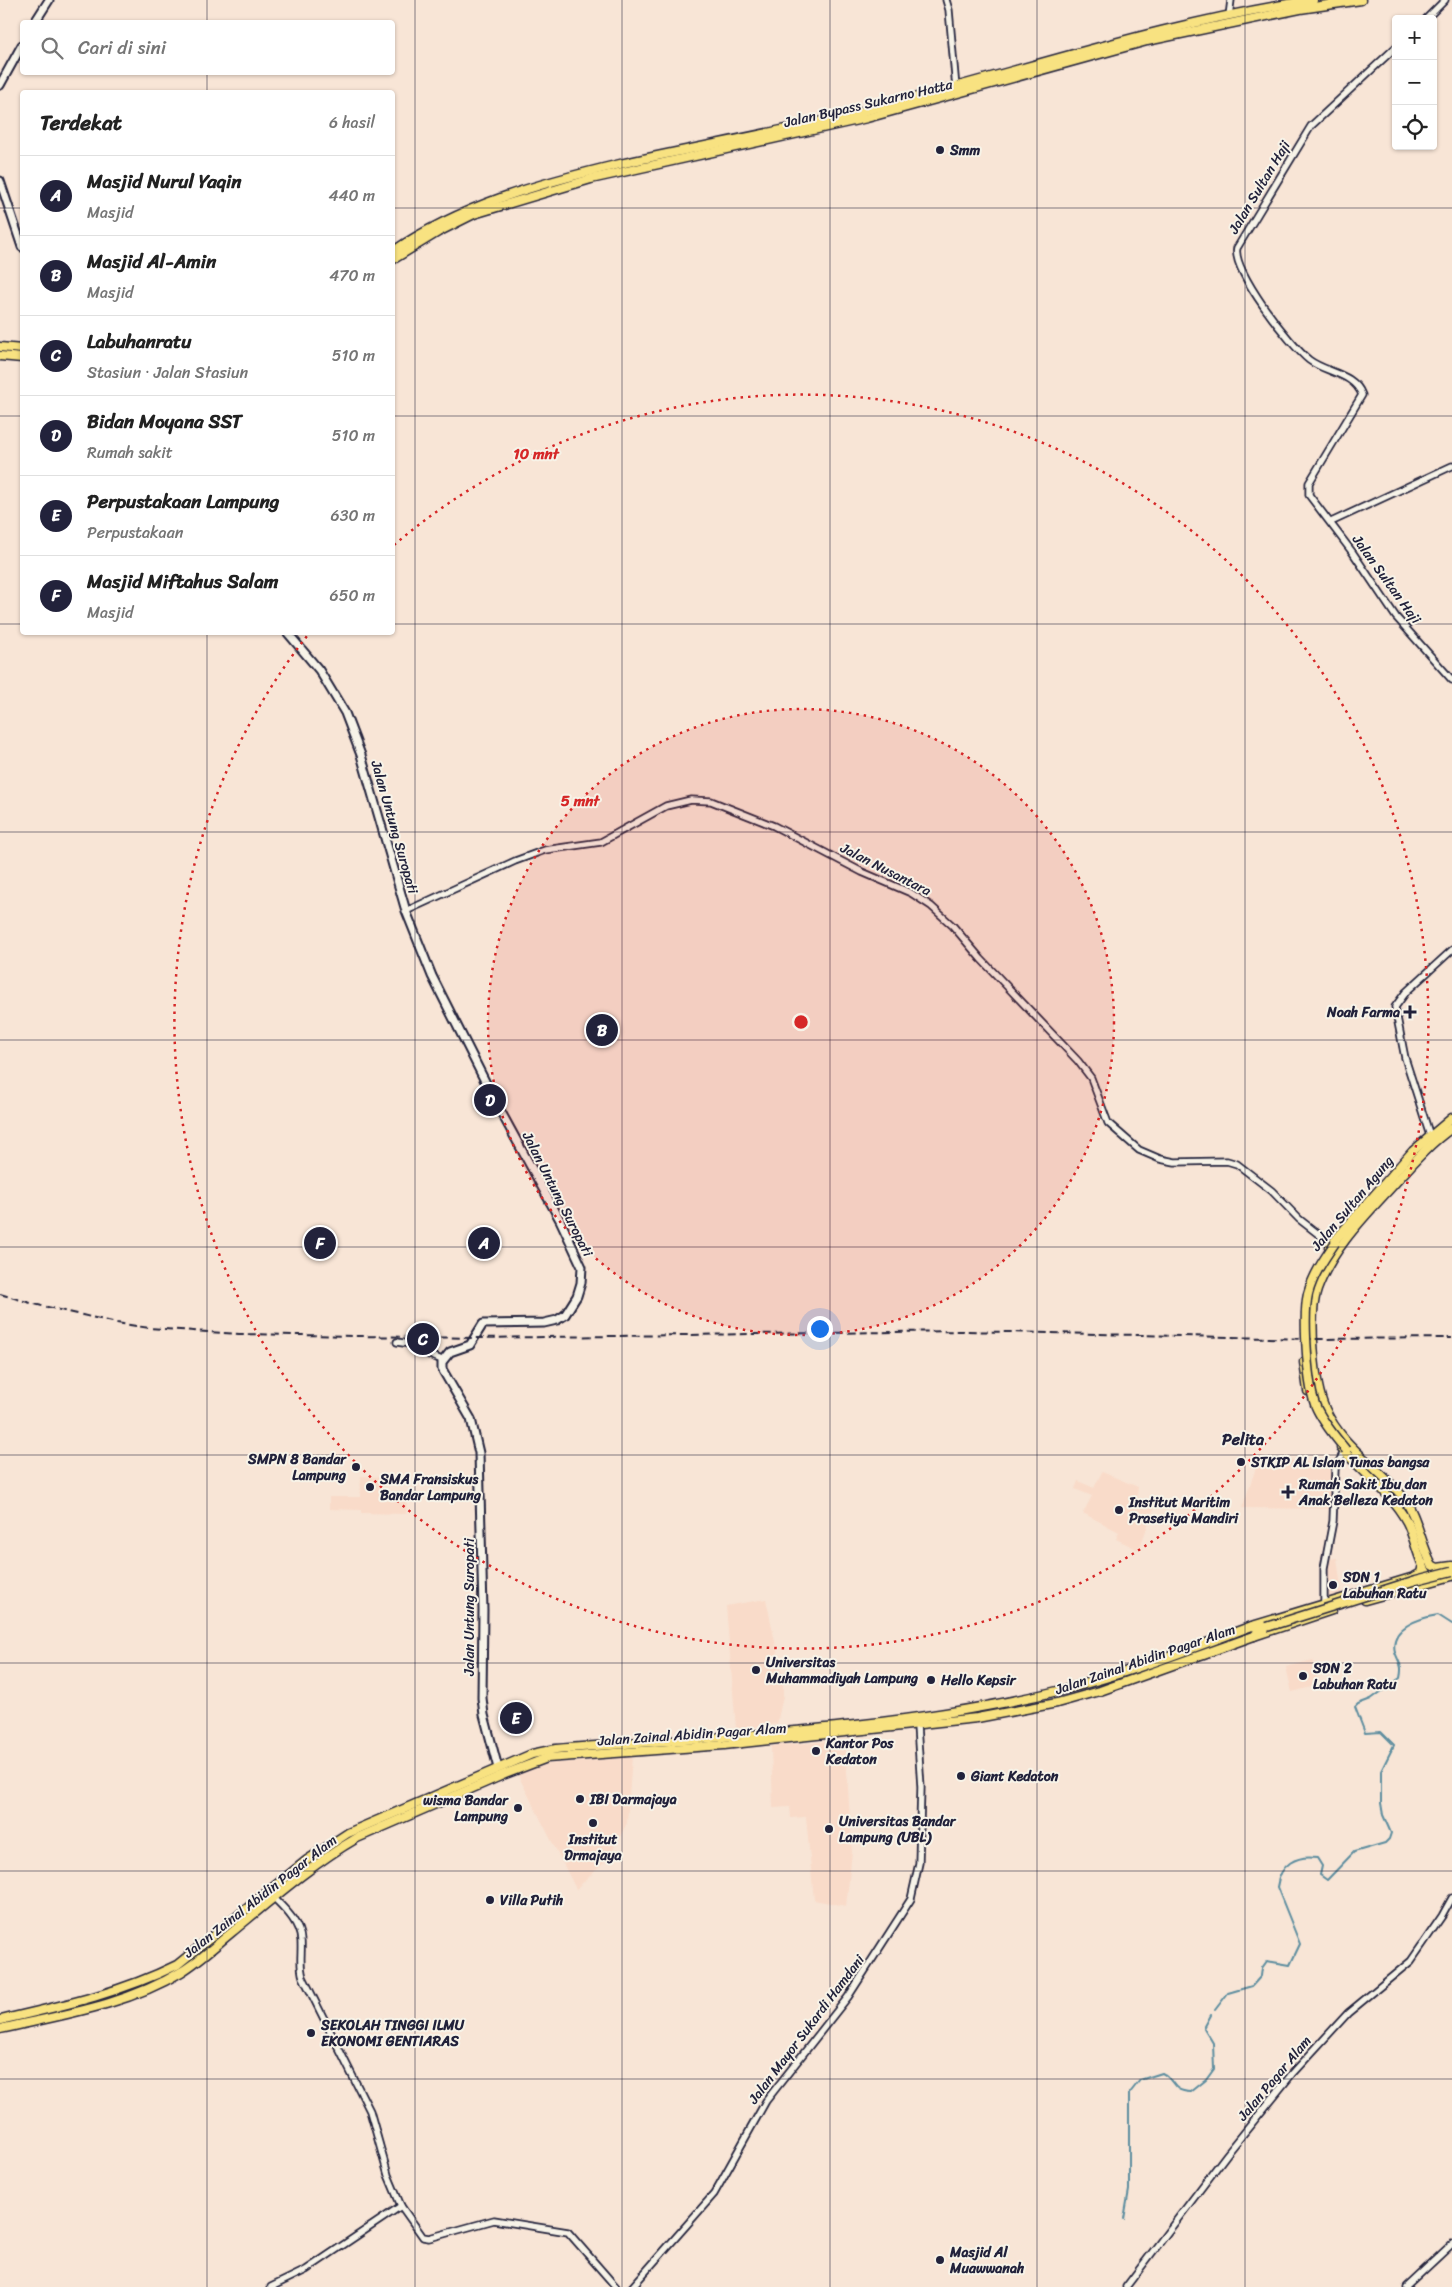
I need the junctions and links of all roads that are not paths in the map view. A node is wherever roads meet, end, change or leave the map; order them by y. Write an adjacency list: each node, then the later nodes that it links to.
1 (48, 0): 9 (main road)
2 (946, 0): 13 (street)
3 (1231, 0): 8 (street)
4 (1313, 0): 8 (main road, Jalan Bypass Sukarno Hatta)
5 (1361, 0): 20 (main road, Jalan Bypass Sukarno Hatta)
6 (1445, 0): 7 (street)
7 (1430, 15)
8 (1229, 16): 13 (main road, Jalan Bypass Sukarno Hatta)
9 (36, 20)
10 (20, 49): 12 (main road)
11 (1392, 51): 26 (street, Jalan Sultan Haji)
12 (0, 85)
13 (956, 88): 18 (main road, Jalan Bypass Sukarno Hatta)
14 (0, 181): 15 (main road)
15 (7, 204): 16 (main road); 17 (main road); 19 (main road)
16 (20, 229)
17 (20, 241)
18 (395, 250)
19 (20, 251)
20 (395, 258)
21 (0, 347): 22 (main road)
22 (20, 348)
23 (0, 356): 24 (main road)
24 (20, 358)
25 (1452, 466): 26 (street)
26 (1331, 522): 28 (street, Jalan Sultan Haji)
27 (290, 635): 29 (main road, Jalan Untung Suropati)
28 (1452, 680)
29 (406, 911): 35 (street, Jalan Nusantara); 37 (main road, Jalan Untung Suropati)
30 (1452, 950): 33 (street)
31 (1452, 1118): 33 (main road, Jalan Sultan Agung)
32 (1452, 1128): 34 (main road, Jalan Sultan Agung)
33 (1430, 1136): 35 (main road, Jalan Sultan Agung)
34 (1349, 1236): 35 (main road); 38 (main road, Jalan Sultan Agung)
35 (1335, 1244): 39 (main road, Jalan Sultan Agung); 40 (main road, bridge)
36 (396, 1342): 37 (street)
37 (442, 1360): 53 (main road, Jalan Untung Suropati)
38 (1314, 1364): 39 (main road); 40 (main road, Jalan Sultan Agung)
39 (1305, 1365): 40 (main road, Jalan Sultan Agung)
40 (1348, 1451): 41 (main road, Jalan Sultan Agung); 42 (main road, Jalan Sultan Agung); 47 (street)
41 (1423, 1564): 45 (main road, Jalan Sultan Agung); 46 (main road, Jalan Zainal Abidin Pagar Alam)
42 (1452, 1566)
43 (1452, 1571): 49 (main road, bridge)
44 (1452, 1576): 45 (main road, Jalan Zainal Abidin Pagar Alam)
45 (1434, 1580): 46 (main road, Jalan Zainal Abidin Pagar Alam)
46 (1395, 1587): 47 (main road, Jalan Zainal Abidin Pagar Alam); 50 (main road, Jalan Zainal Abidin Pagar Alam)
47 (1324, 1604): 48 (main road, Jalan Zainal Abidin Pagar Alam)
48 (1252, 1626): 49 (main road); 52 (main road, Jalan Zainal Abidin Pagar Alam)
49 (1264, 1628): 50 (main road)
50 (1254, 1636): 51 (main road, Jalan Zainal Abidin Pagar Alam)
51 (917, 1726): 52 (main road, Jalan Zainal Abidin Pagar Alam); 64 (street, Jalan Mayor Sukardi Hamdani)
52 (631, 1748): 53 (main road, Jalan Zainal Abidin Pagar Alam); 54 (main road, Jalan Zainal Abidin Pagar Alam)
53 (498, 1768): 54 (main road, Jalan Zainal Abidin Pagar Alam)
54 (466, 1786): 55 (main road, Jalan Zainal Abidin Pagar Alam)
55 (379, 1825): 56 (main road, Jalan Zainal Abidin Pagar Alam); 58 (main road, Jalan Zainal Abidin Pagar Alam)
56 (274, 1898): 59 (main road, Jalan Zainal Abidin Pagar Alam); 60 (street)
57 (1452, 1898): 65 (street, Jalan Pagar Alam)
58 (0, 2020)
59 (0, 2029)
60 (401, 2206): 62 (street); 63 (street)
61 (1452, 2244): 66 (street)
62 (271, 2287)
63 (616, 2287)
64 (632, 2287)
65 (1126, 2287)
66 (1406, 2287)

